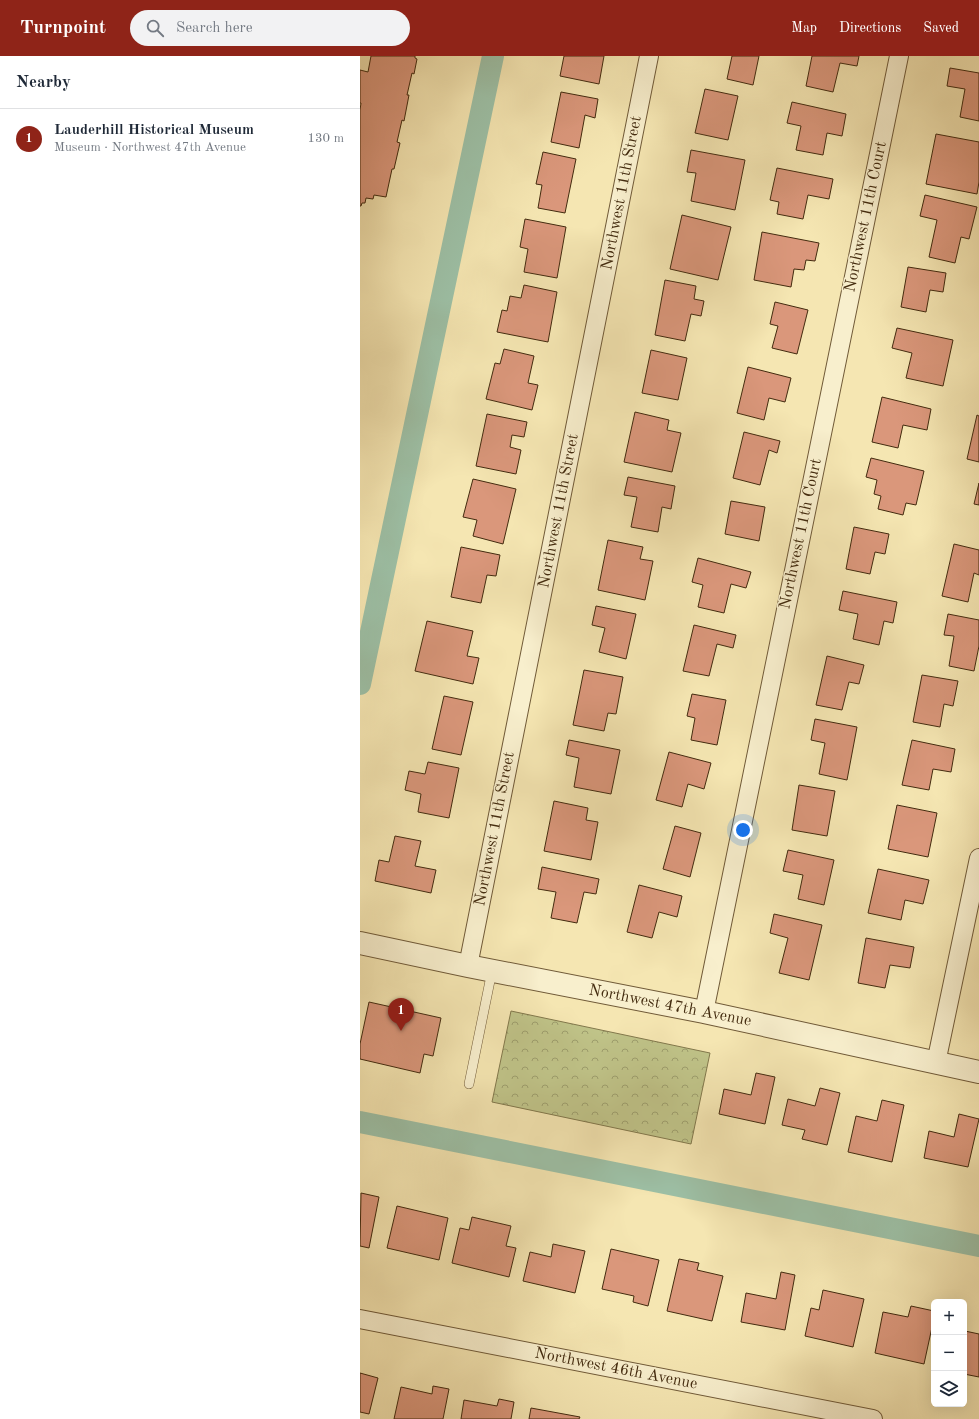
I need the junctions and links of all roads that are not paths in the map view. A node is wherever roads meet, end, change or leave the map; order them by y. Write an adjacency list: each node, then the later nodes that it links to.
1 (649, 56): 5 (street, Northwest 11th Street)
2 (899, 56): 7 (street, Northwest 11th Court)
3 (979, 858): 8 (street)
4 (360, 943): 5 (street, Northwest 47th Avenue)
5 (468, 966): 6 (street, Northwest 47th Avenue)
6 (492, 971): 7 (street, Northwest 47th Avenue); 10 (lane)
7 (704, 1012): 8 (street, Northwest 47th Avenue)
8 (936, 1063): 9 (street, Northwest 47th Avenue)
9 (979, 1072)
10 (469, 1084)
11 (360, 1319): 12 (street, Northwest 46th Avenue)
12 (873, 1419)

